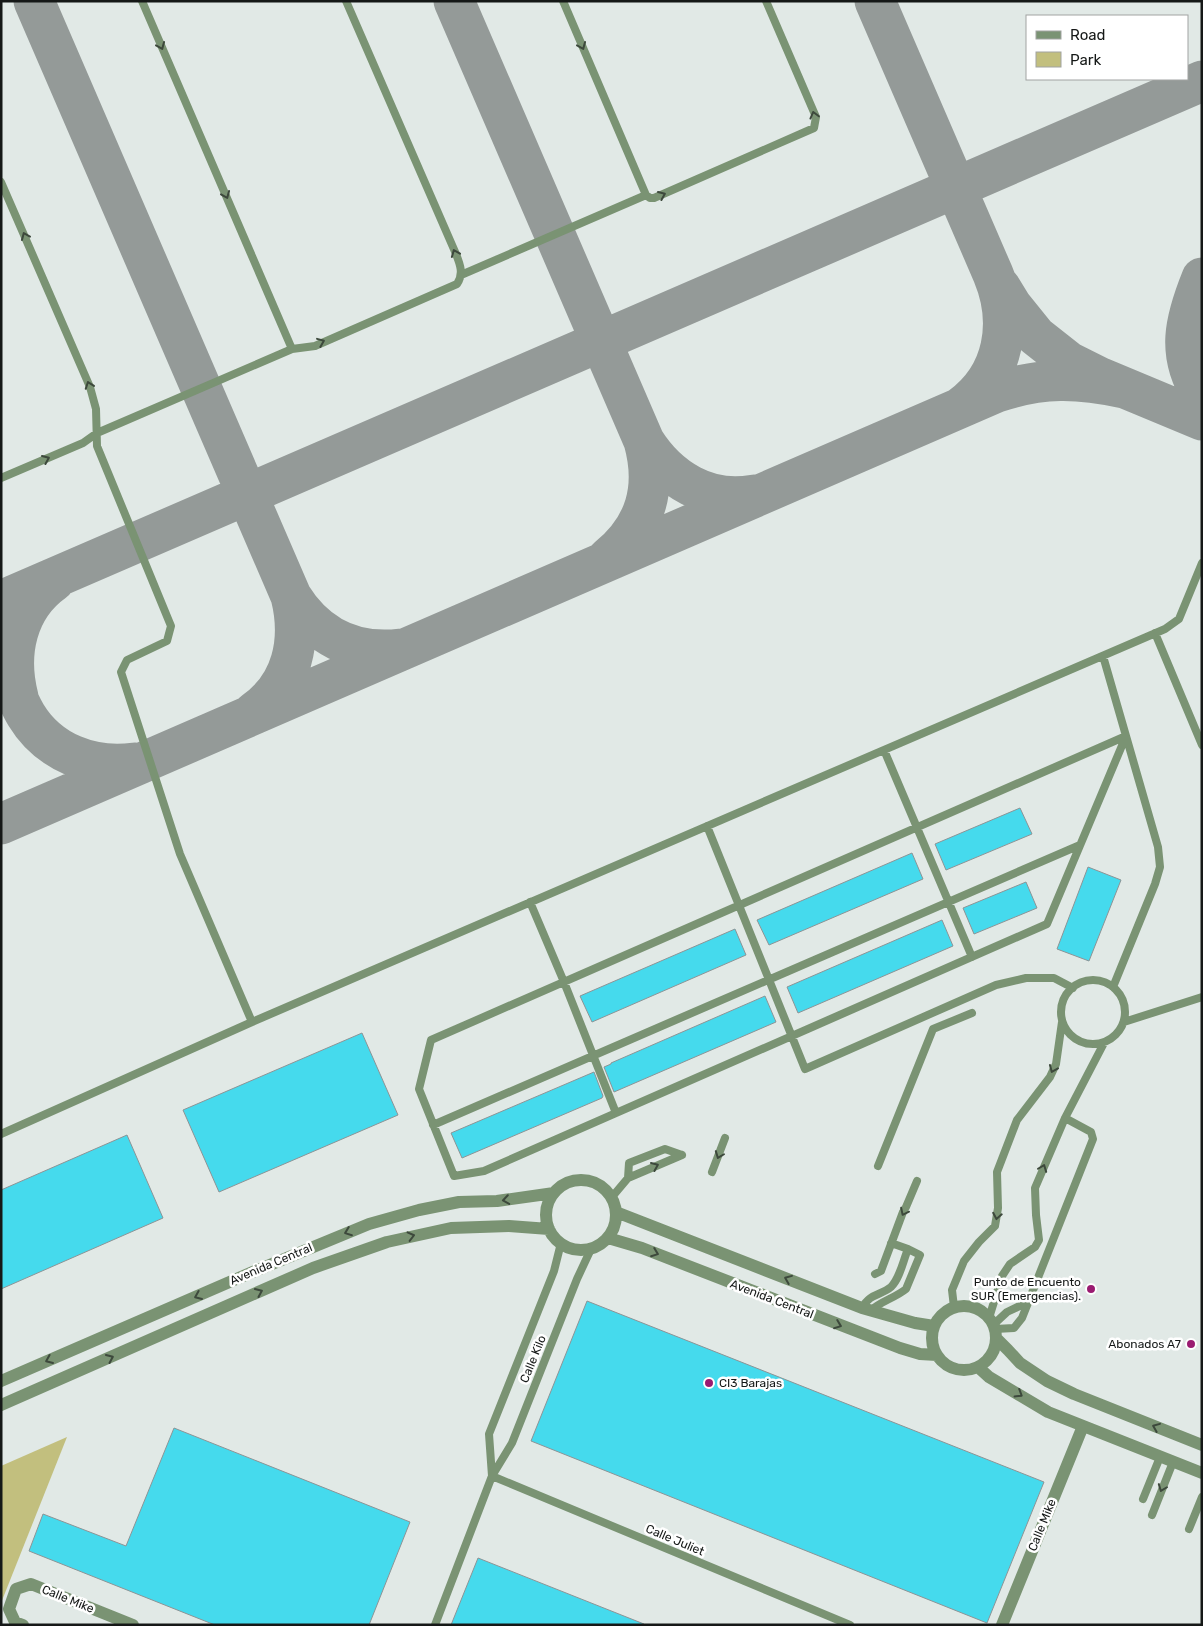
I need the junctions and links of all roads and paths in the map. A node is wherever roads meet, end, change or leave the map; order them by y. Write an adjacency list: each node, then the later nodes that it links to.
1 (142, 1): 8 (lane, one-way to 8)
2 (346, 1): 7 (lane, one-way to 2)
3 (563, 1): 6 (lane, one-way to 6)
4 (766, 1): 6 (lane, one-way to 4)
5 (1, 182): 9 (lane, one-way to 5)
6 (646, 195): 7 (lane)
7 (461, 275): 8 (lane, one-way to 7)
8 (292, 349): 9 (lane)
9 (97, 433): 10 (lane, one-way to 9); 30 (lane)
10 (1, 478)
11 (1202, 563): 12 (lane)
12 (1155, 633): 13 (lane); 15 (lane)
13 (1103, 656): 14 (lane); 16 (lane)
14 (1126, 736): 18 (lane); 19 (lane); 26 (lane)
15 (1202, 745)
16 (884, 750): 17 (lane); 18 (lane)
17 (707, 826): 20 (lane); 22 (lane)
18 (917, 827): 21 (lane); 22 (lane)
19 (1080, 845): 21 (lane); 23 (lane)
20 (530, 902): 25 (lane); 30 (lane)
21 (949, 902): 23 (lane); 24 (lane)
22 (739, 905): 24 (lane); 25 (lane)
23 (972, 957): 33 (lane)
24 (769, 979): 33 (lane); 35 (lane)
25 (564, 982): 35 (lane); 38 (lane)
26 (1113, 987): 27 (lane); 32 (lane)
27 (1073, 988): 31 (lane); 33 (lane)
28 (1202, 998): 32 (lane)
29 (972, 1012): 41 (lane)
30 (252, 1022): 39 (lane)
31 (1062, 1022): 34 (lane); 56 (lane, one-way to 56)
32 (1124, 1022): 34 (lane)
33 (792, 1036): 36 (lane)
34 (1104, 1043): 37 (lane)
35 (593, 1056): 36 (lane); 38 (lane)
36 (616, 1113): 38 (lane)
37 (1065, 1118): 55 (lane); 59 (lane, one-way to 37)
38 (433, 1125)
39 (1, 1134)
40 (725, 1138): 42 (lane, one-way to 42)
41 (878, 1166)
42 (712, 1172)
43 (628, 1178): 43 (lane, one-way to 43); 46 (lane)
44 (917, 1181): 51 (lane, one-way to 51)
45 (554, 1193): 46 (street); 48 (street); 62 (street, Avenida Central, one-way to 62)
46 (612, 1197): 47 (street)
47 (616, 1212): 49 (street); 57 (street, Avenida Central, one-way to 47)
48 (549, 1229): 50 (street); 63 (street, Avenida Central, one-way to 48)
49 (608, 1238): 52 (street); 60 (street, Avenida Central, one-way to 60)
50 (560, 1243): 52 (street); 69 (lane, Calle Kilo)
51 (892, 1243): 53 (lane); 54 (lane)
52 (592, 1248): 69 (lane, Calle Kilo)
53 (908, 1249): 57 (lane); 57 (lane)
54 (875, 1274)
55 (1030, 1301): 59 (lane); 59 (lane)
56 (954, 1307): 58 (street); 59 (street)
57 (866, 1310): 58 (street, Avenida Central)
58 (934, 1326): 60 (street)
59 (993, 1328): 61 (street); 65 (street, one-way to 59)
60 (937, 1355): 61 (street)
61 (978, 1367): 64 (street, one-way to 64)
62 (1, 1381)
63 (1, 1405)
64 (1083, 1426): 66 (street); 78 (street, Calle Mike)
65 (1202, 1446)
66 (1160, 1457): 67 (street); 71 (lane)
67 (1173, 1462): 68 (street); 72 (lane, one-way to 72)
68 (1202, 1473)
69 (492, 1476): 76 (lane, Calle Kilo); 77 (lane, Calle Juliet)
70 (1202, 1497): 73 (lane)
71 (1143, 1499)
72 (1152, 1514)
73 (1190, 1529)
74 (23, 1625): 75 (street, Calle Mike)
75 (133, 1625)
76 (435, 1625)
77 (850, 1625)
78 (1002, 1625)

